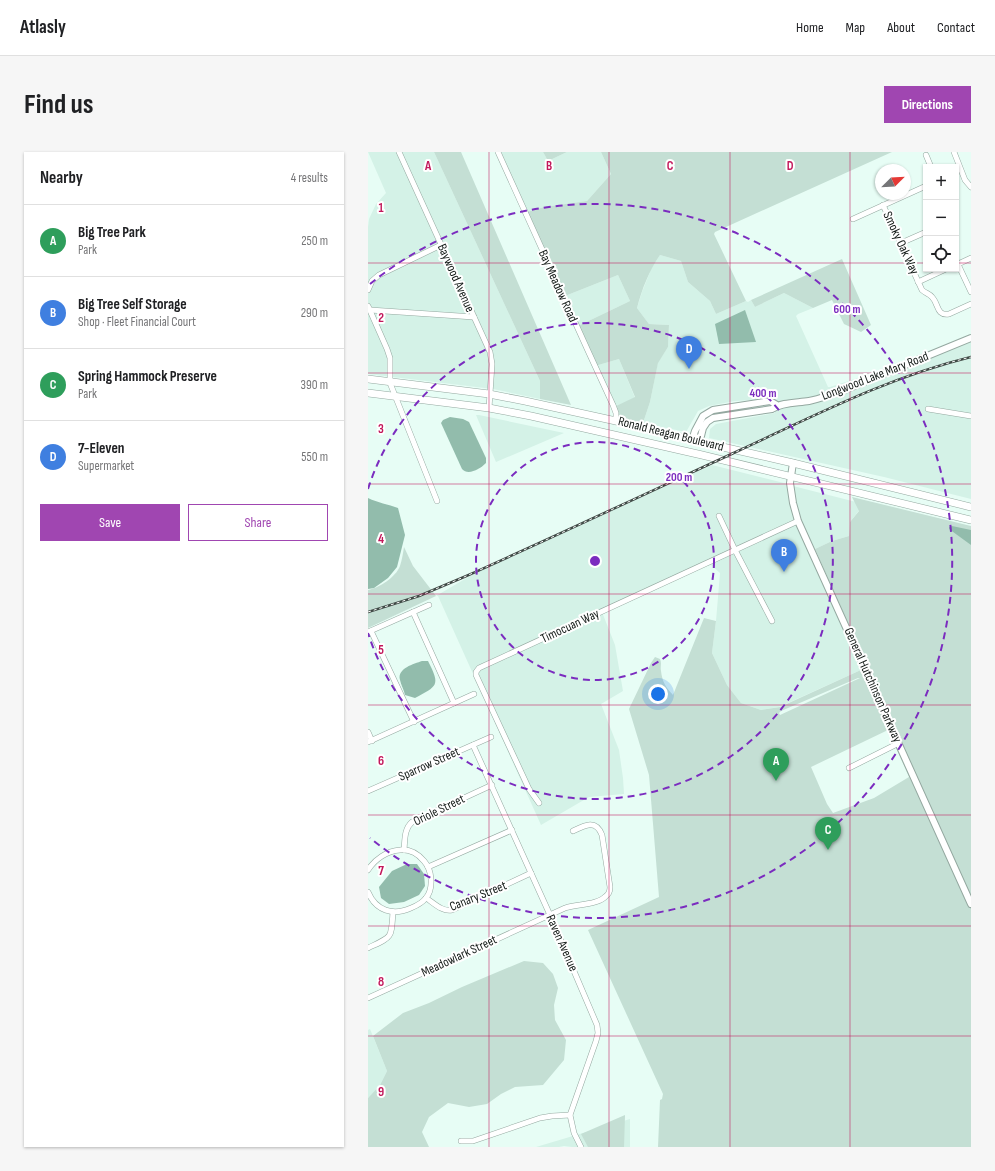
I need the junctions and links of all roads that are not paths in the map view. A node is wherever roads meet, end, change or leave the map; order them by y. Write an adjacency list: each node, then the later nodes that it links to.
1 (399, 152): 12 (street, Baywood Avenue)
2 (498, 152): 32 (street, Bay Meadow Road)
3 (954, 152): 7 (street)
4 (926, 155): 5 (street)
5 (930, 164)
6 (923, 187): 8 (street)
7 (971, 187)
8 (883, 205): 9 (street); 11 (street, Smoky Oak Way)
9 (852, 219)
10 (923, 233): 11 (street)
11 (901, 244): 17 (street, Smoky Oak Way)
12 (441, 245): 18 (street); 22 (street, Baywood Avenue)
13 (971, 258): 14 (street)
14 (959, 262)
15 (959, 267): 19 (street)
16 (940, 272): 17 (street)
17 (918, 282): 20 (street, Smoky Oak Way)
18 (368, 290)
19 (971, 292)
20 (971, 304)
21 (369, 308): 22 (street); 25 (street)
22 (474, 317): 27 (street, Baywood Avenue)
23 (971, 338): 33 (street, Longwood Lake Mary Road)
24 (368, 380): 25 (main road, Ronald Reagan Boulevard)
25 (390, 383): 27 (main road, Ronald Reagan Boulevard); 28 (street)
26 (368, 393): 28 (main road, Ronald Reagan Boulevard)
27 (489, 394): 29 (street, Baywood Avenue); 32 (main road, Ronald Reagan Boulevard)
28 (396, 396): 29 (main road, Ronald Reagan Boulevard); 37 (street)
29 (489, 408): 34 (main road, Ronald Reagan Boulevard)
30 (928, 409): 31 (street)
31 (971, 416)
32 (616, 421): 33 (main road, Ronald Reagan Boulevard)
33 (695, 440): 34 (main road); 35 (main road, Ronald Reagan Boulevard)
34 (693, 452): 36 (main road, Ronald Reagan Boulevard)
35 (793, 463): 36 (street, General Hutchinson Parkway); 38 (main road, Ronald Reagan Boulevard)
36 (792, 476): 40 (main road, Ronald Reagan Boulevard); 41 (street, General Hutchinson Parkway)
37 (437, 502)
38 (971, 507)
39 (719, 516): 42 (street)
40 (971, 520)
41 (798, 521): 42 (street, Timocuan Way); 53 (street, General Hutchinson Parkway)
42 (735, 550): 45 (street); 58 (street, Timocuan Way)
43 (429, 605): 44 (street)
44 (413, 612): 46 (street); 48 (street)
45 (772, 621)
46 (370, 631): 49 (street)
47 (474, 694): 48 (street)
48 (454, 703): 49 (street)
49 (414, 722): 52 (street)
50 (368, 732): 52 (street)
51 (491, 737): 54 (street, Sparrow Street)
52 (370, 742)
53 (899, 743): 55 (street); 68 (street, General Hutchinson Parkway)
54 (474, 745): 56 (street, Raven Avenue); 57 (street, Sparrow Street)
55 (849, 768)
56 (492, 785): 59 (street, Raven Avenue); 61 (street, Oriole Street)
57 (368, 791)
58 (539, 803)
59 (512, 830): 63 (street); 65 (street, Raven Avenue)
60 (573, 831): 70 (street, Meadowlark Street)
61 (404, 850): 62 (street); 63 (street)
62 (370, 863): 64 (street)
63 (428, 867): 67 (street)
64 (368, 870)
65 (531, 873): 67 (street, Canary Street); 70 (street, Raven Avenue)
66 (368, 894): 69 (street)
67 (426, 898): 69 (street)
68 (971, 904)
69 (393, 912): 71 (street)
70 (550, 915): 72 (street, Meadowlark Street); 73 (street, Raven Avenue)
71 (368, 948)
72 (368, 998)
73 (570, 1115): 74 (street); 75 (street)
74 (461, 1141)
75 (581, 1147)

